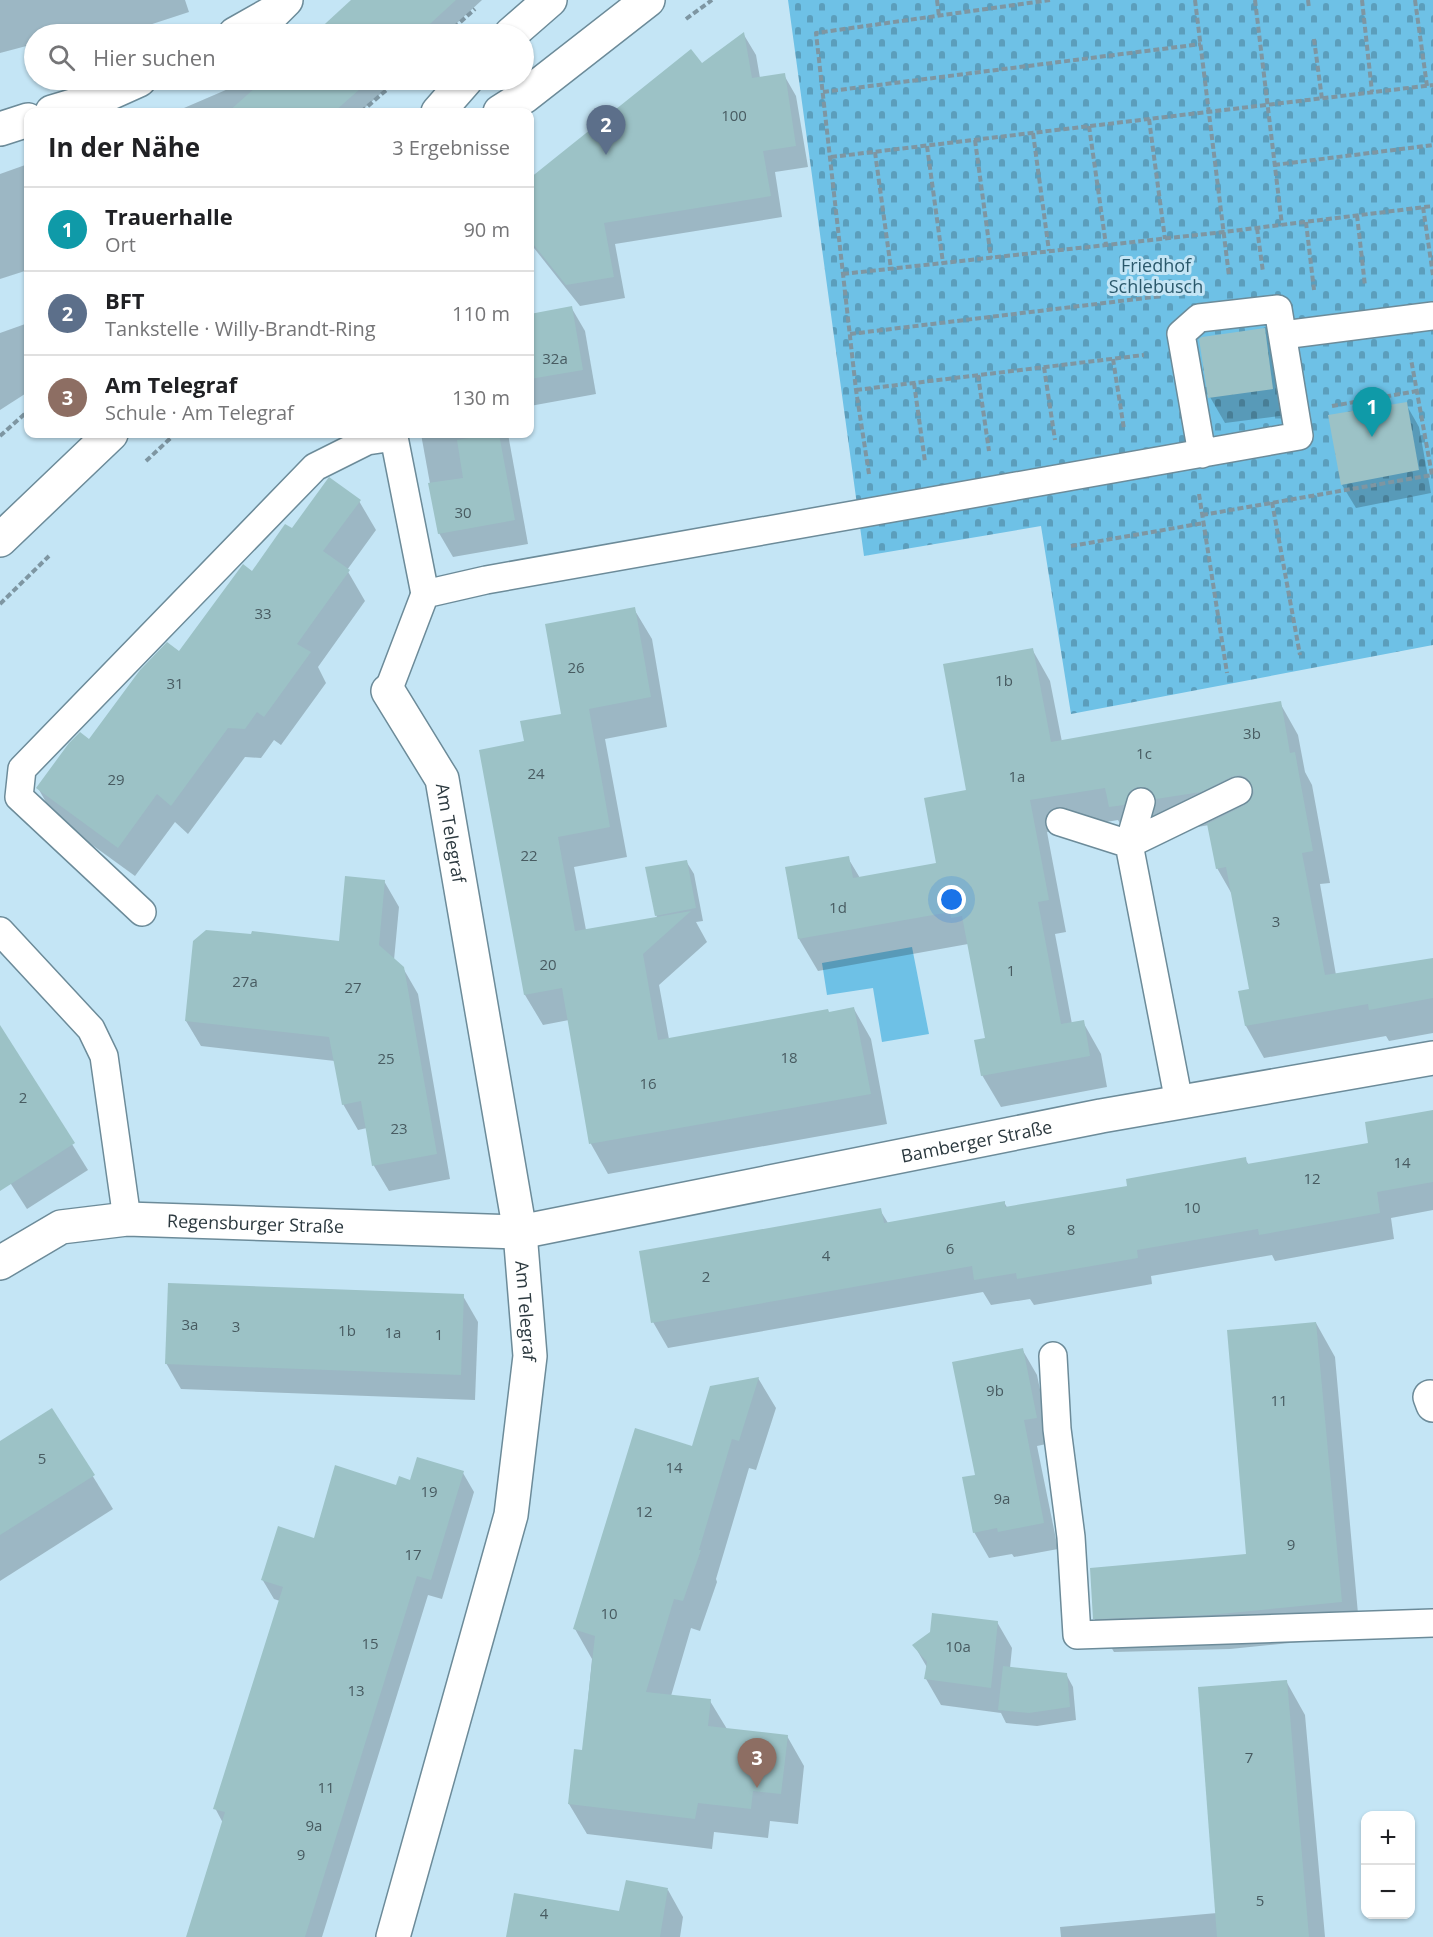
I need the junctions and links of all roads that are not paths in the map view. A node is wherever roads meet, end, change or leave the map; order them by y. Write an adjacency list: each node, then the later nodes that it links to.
1 (286, 0): 4 (street)
2 (550, 0): 5 (street)
3 (648, 0): 6 (street)
4 (253, 24)
5 (522, 24)
6 (534, 89)
7 (117, 90): 10 (street)
8 (457, 90): 11 (street)
9 (533, 90): 12 (street)
10 (65, 108)
11 (442, 108)
12 (506, 108)
13 (24, 121): 14 (street)
14 (0, 129)
15 (1433, 316): 16 (lane)
16 (1283, 335): 20 (lane); 20 (lane)
17 (107, 438): 21 (street)
18 (387, 438): 28 (lane)
19 (394, 438): 22 (lane)
20 (1198, 454): 22 (lane)
21 (0, 540)
22 (425, 594): 23 (lane)
23 (388, 691): 33 (street, Am Telegraf)
24 (1238, 791): 27 (lane)
25 (1141, 802): 27 (lane)
26 (1060, 822): 27 (lane)
27 (1129, 844): 31 (lane)
28 (142, 912)
29 (0, 932): 32 (lane)
30 (1433, 1058): 31 (street, Bamberger Straße)
31 (1179, 1102): 33 (street, Bamberger Straße)
32 (127, 1219): 33 (street, Regensburger Straße); 34 (street, Regensburger Straße)
33 (520, 1232): 37 (street, Am Telegraf)
34 (0, 1263)
35 (1053, 1356): 36 (lane)
36 (1433, 1623)
37 (393, 1937)

